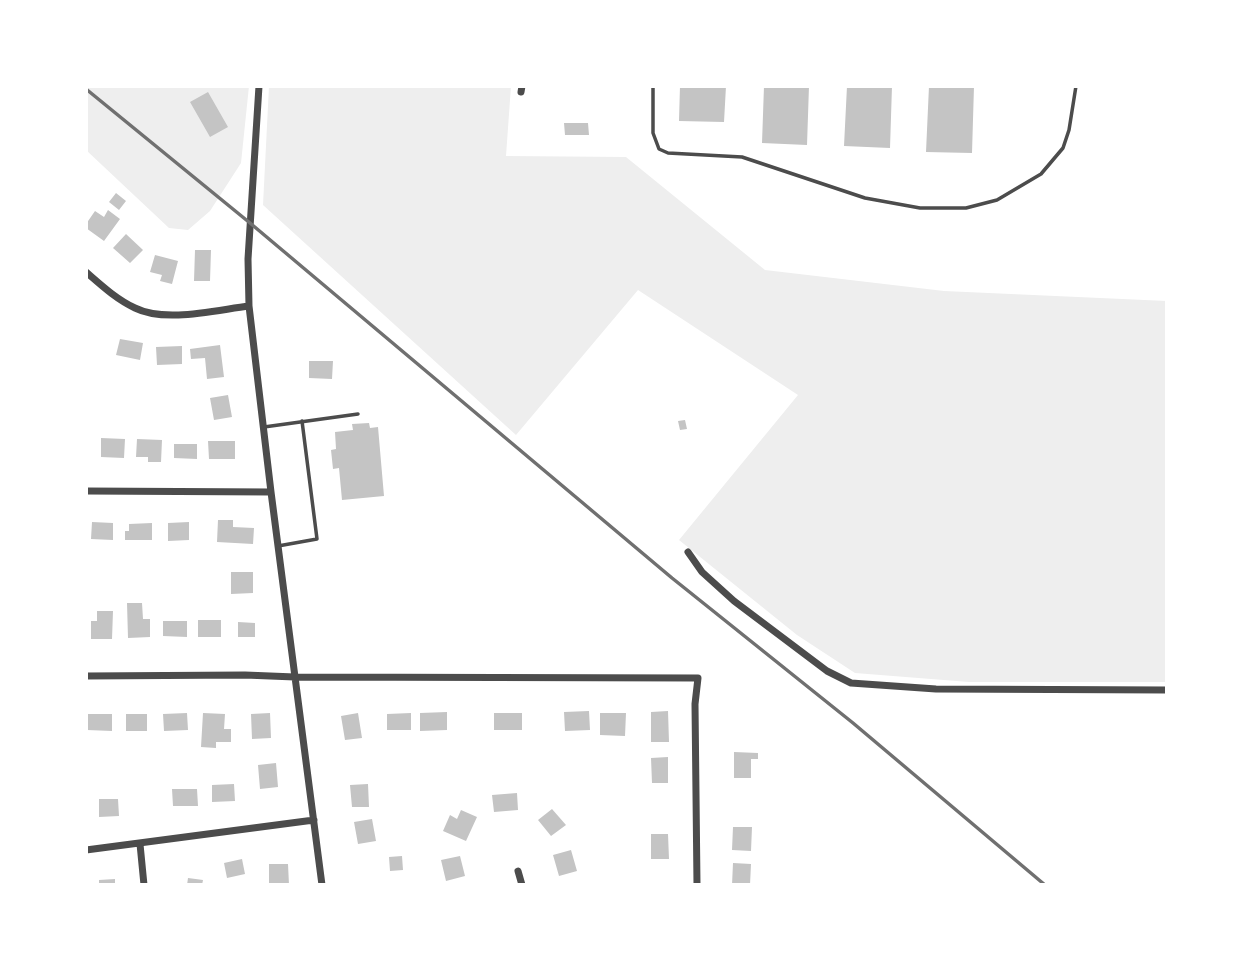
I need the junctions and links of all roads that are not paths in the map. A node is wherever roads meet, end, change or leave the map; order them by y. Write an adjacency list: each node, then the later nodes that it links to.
1 (259, 86): 5 (street)
2 (653, 86): 3 (lane)
3 (1076, 86)
4 (86, 272): 5 (street)
5 (249, 306): 8 (street)
6 (358, 414): 7 (lane)
7 (302, 421): 8 (lane); 11 (lane)
8 (262, 427): 10 (street)
9 (86, 491): 10 (street)
10 (271, 492): 11 (street)
11 (278, 546): 14 (street)
12 (688, 552): 15 (street)
13 (86, 676): 14 (street)
14 (295, 677): 16 (street); 23 (street)
15 (1167, 690)
16 (314, 820): 17 (street); 21 (street)
17 (140, 844): 18 (street); 20 (street)
18 (86, 850)
19 (519, 871): 22 (street)
20 (144, 885)
21 (322, 885)
22 (522, 885)
23 (697, 885)

